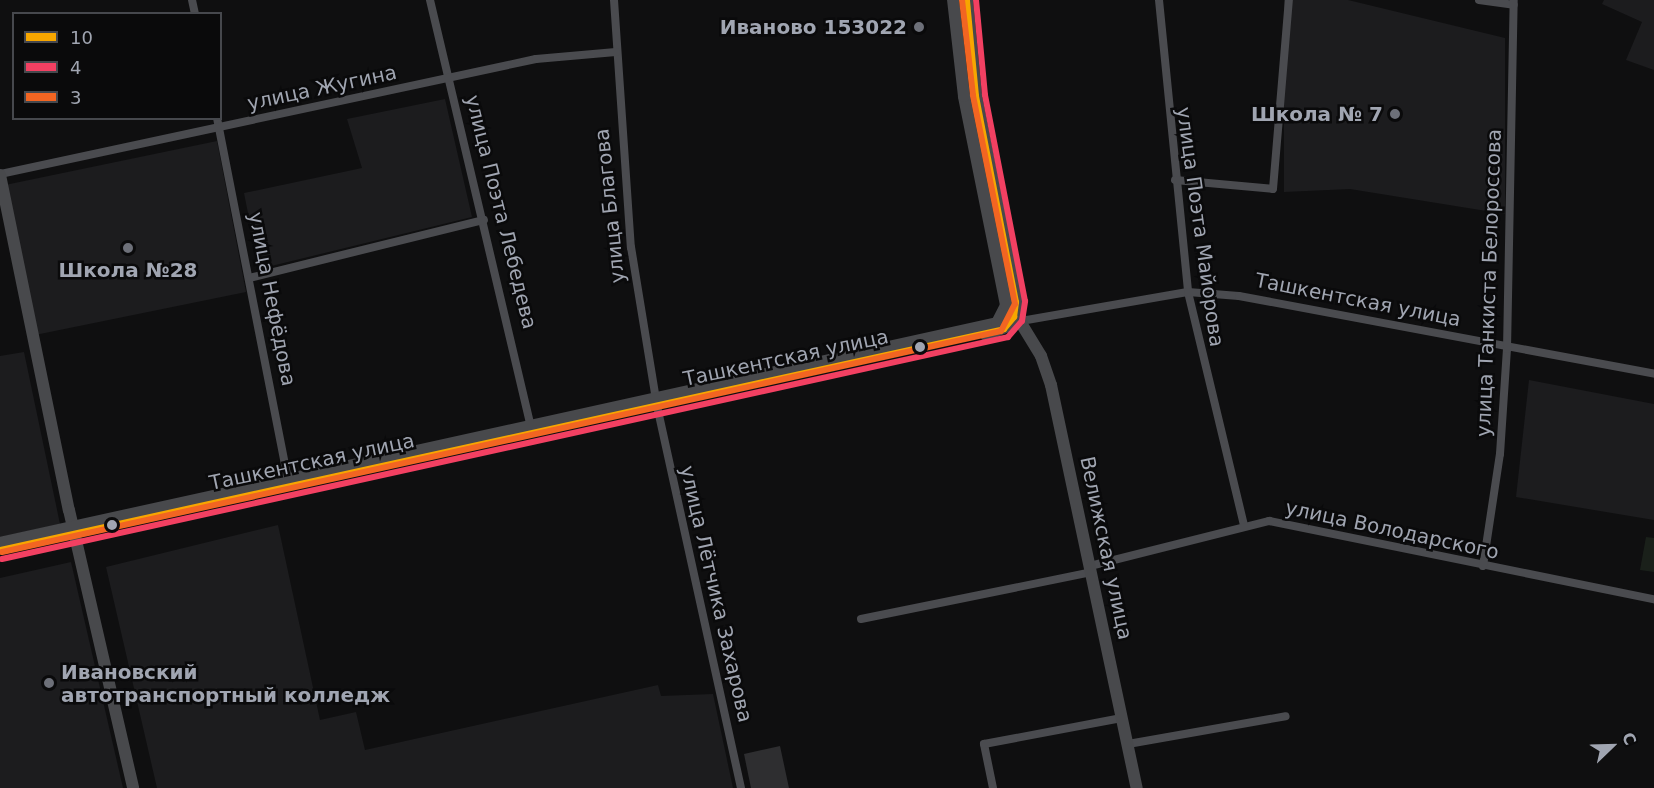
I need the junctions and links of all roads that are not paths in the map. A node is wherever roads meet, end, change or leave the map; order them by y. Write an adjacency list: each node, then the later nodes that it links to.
1 (430, 0): 10 (street, улица Поэта Лебедева)
2 (614, 0): 9 (street, улица Благова)
3 (953, 0): 17 (main road, Велижская улица)
4 (967, 0): 17 (main road, Велижская улица)
5 (1159, 0): 13 (street, улица Поэта Майорова)
6 (1288, 0): 13 (street)
7 (1479, 0): 8 (street)
8 (1514, 2): 18 (street, улица Танкиста Белороссова)
9 (616, 52): 10 (street, улица Жугина); 20 (street, улица Благова)
10 (447, 78): 11 (street, улица Жугина); 14 (street, улица Поэта Лебедева)
11 (218, 123): 12 (street, улица Жугина); 15 (street, улица Нефёдова)
12 (0, 174): 24 (main road)
13 (1175, 180): 16 (street, улица Поэта Майорова)
14 (484, 220): 15 (street); 21 (street, улица Поэта Лебедева)
15 (249, 278): 22 (street, улица Нефёдова)
16 (1188, 292): 17 (street, Ташкентская улица); 18 (street, Ташкентская улица); 23 (street, улица Поэта Майорова)
17 (1015, 310): 20 (main road, Ташкентская улица); 20 (main road, Ташкентская улица); 28 (main road, Велижская улица)
18 (1507, 349): 19 (street, Ташкентская улица); 27 (street, улица Танкиста Белороссова)
19 (1654, 374)
20 (657, 403): 21 (main road, Ташкентская улица); 35 (street, улица Лётчика Захарова)
21 (532, 430): 22 (main road, Ташкентская улица)
22 (289, 484): 24 (main road, Ташкентская улица)
23 (1245, 526): 27 (street, улица Володарского); 28 (street, улица Володарского)
24 (74, 531): 25 (main road, Ташкентская улица); 26 (main road, Ташкентская улица); 34 (main road)
25 (0, 543)
26 (0, 550)
27 (1483, 566): 29 (street, улица Володарского)
28 (1090, 569): 30 (street, улица Володарского); 32 (main road, Велижская улица)
29 (1654, 599)
30 (861, 619)
31 (1286, 716): 33 (street)
32 (1122, 718): 33 (main road, Велижская улица); 36 (street)
33 (1128, 744): 37 (main road, Велижская улица)
34 (134, 788)
35 (741, 788)
36 (993, 788)
37 (1137, 788)

